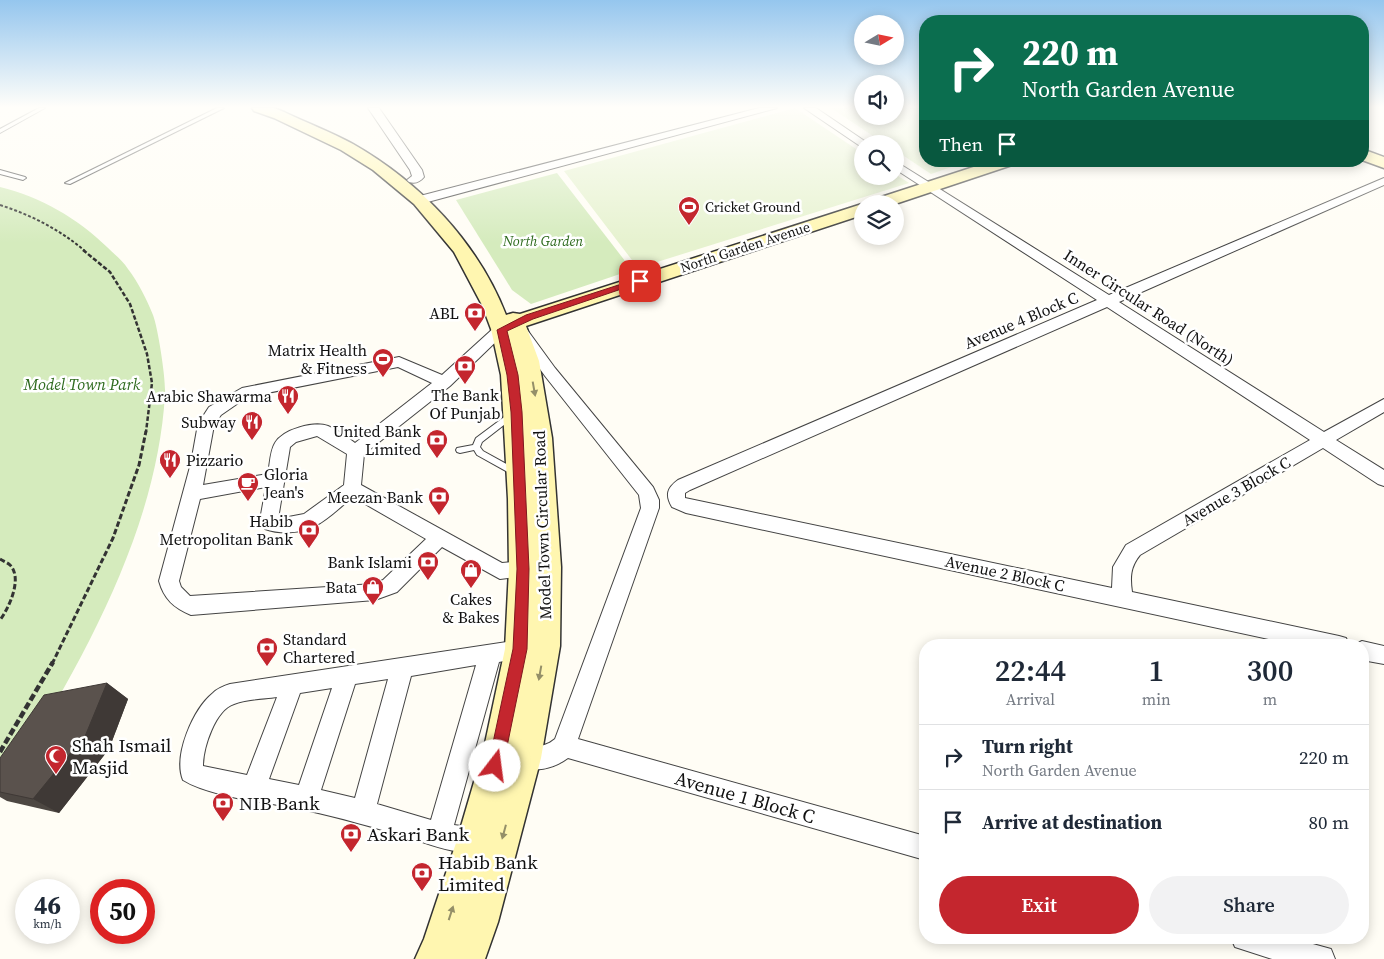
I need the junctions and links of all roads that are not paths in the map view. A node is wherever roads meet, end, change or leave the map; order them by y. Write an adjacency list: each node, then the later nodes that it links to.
1 (130, 153): 13 (lane)
2 (356, 153): 15 (main road, Model Town Circular Road)
3 (372, 153): 15 (main road, Model Town Circular Road)
4 (405, 153): 15 (street)
5 (586, 153): 15 (street)
6 (1369, 157): 7 (main road)
7 (1384, 163)
8 (992, 167): 14 (main road)
9 (904, 170): 14 (street, Inner Circular Road (North))
10 (0, 172): 11 (lane)
11 (23, 178)
12 (1384, 181): 18 (street, Avenue 4 Block C)
13 (68, 183)
14 (930, 187): 16 (main road); 18 (street, Inner Circular Road (North))
15 (422, 192): 19 (main road, Model Town Circular Road)
16 (904, 196)
17 (854, 212): 19 (main road, North Garden Avenue)
18 (1107, 301): 23 (street, Inner Circular Road (North)); 32 (street, Avenue 4 Block C)
19 (508, 326): 20 (street); 22 (main road, Model Town Circular Road); 33 (street); 35 (main road, Model Town Circular Road, one-way to 35)
20 (444, 382): 26 (street); 31 (street)
21 (1384, 405): 23 (street, Avenue 3 Block C)
22 (516, 412): 24 (lane); 27 (main road, Model Town Circular Road)
23 (1325, 440): 28 (street, Inner Circular Road (North)); 36 (street, Avenue 3 Block C)
24 (476, 448): 25 (lane); 27 (lane)
25 (460, 450)
26 (356, 451): 29 (street); 30 (street)
27 (520, 475): 35 (main road, Model Town Circular Road)
28 (1384, 479)
29 (276, 480): 30 (street); 31 (street)
30 (352, 488): 34 (street)
31 (193, 493): 34 (street)
32 (676, 496): 33 (street); 36 (street, Avenue 2 Block C)
33 (650, 500): 46 (street)
34 (440, 537): 35 (street)
35 (535, 568): 38 (main road, Model Town Circular Road); 39 (main road, Model Town Circular Road)
36 (1123, 598): 37 (street, Avenue 2 Block C)
37 (1311, 639)
38 (545, 646): 39 (street); 47 (main road, Model Town Circular Road, one-way to 47)
39 (520, 649): 41 (street); 52 (main road, Model Town Circular Road)
40 (1369, 652): 42 (street)
41 (490, 655): 43 (street); 51 (street)
42 (1384, 655)
43 (402, 669): 44 (street); 50 (street)
44 (347, 677): 45 (street); 49 (street)
45 (293, 684): 48 (street); 48 (street)
46 (564, 746): 47 (street); 53 (street, Avenue 1 Block C)
47 (525, 758): 56 (main road, Model Town Circular Road, one-way to 56)
48 (254, 788): 49 (street)
49 (306, 798): 50 (street)
50 (363, 812): 51 (street)
51 (439, 835): 52 (street)
52 (475, 840): 55 (main road, Model Town Circular Road, one-way to 52)
53 (919, 846)
54 (1266, 944): 57 (street)
55 (434, 959)
56 (466, 959)
57 (1321, 959)

